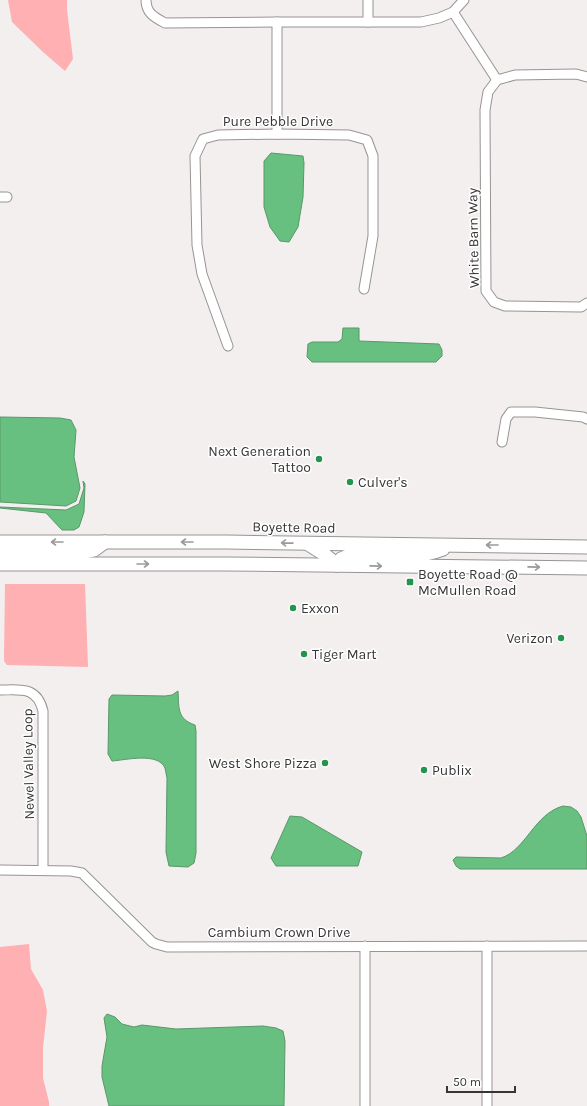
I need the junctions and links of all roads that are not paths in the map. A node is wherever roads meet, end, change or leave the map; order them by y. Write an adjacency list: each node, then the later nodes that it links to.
1 (146, 0): 5 (street)
2 (368, 0): 6 (street)
3 (464, 0): 4 (street)
4 (453, 12): 6 (street); 8 (street)
5 (277, 22): 6 (street); 9 (street)
6 (368, 22)
7 (587, 77): 8 (street)
8 (498, 80): 11 (street, White Barn Way)
9 (277, 134): 10 (street, Pure Pebble Drive); 12 (street, Pure Pebble Drive)
10 (364, 289)
11 (587, 303)
12 (228, 346)
13 (587, 418): 14 (street)
14 (502, 442)
15 (0, 542): 16 (main road, Boyette Road, one-way to 15)
16 (105, 542): 17 (main road, Boyette Road, one-way to 16); 20 (main road)
17 (307, 543): 18 (main road, Boyette Road); 22 (main road)
18 (452, 545): 19 (main road, Boyette Road, one-way to 18); 22 (main road)
19 (587, 547)
20 (0, 554)
21 (0, 564): 22 (main road, one-way to 22)
22 (337, 565): 23 (main road, one-way to 23)
23 (587, 568)
24 (0, 690): 26 (street, Newel Valley Loop)
25 (0, 870): 26 (street, Cambium Crown Drive)
26 (43, 870): 27 (street, Cambium Crown Drive)
27 (365, 946): 28 (street, Cambium Crown Drive); 30 (street)
28 (487, 946): 29 (street, Cambium Crown Drive); 31 (street)
29 (587, 946)
30 (365, 1106)
31 (487, 1106)

